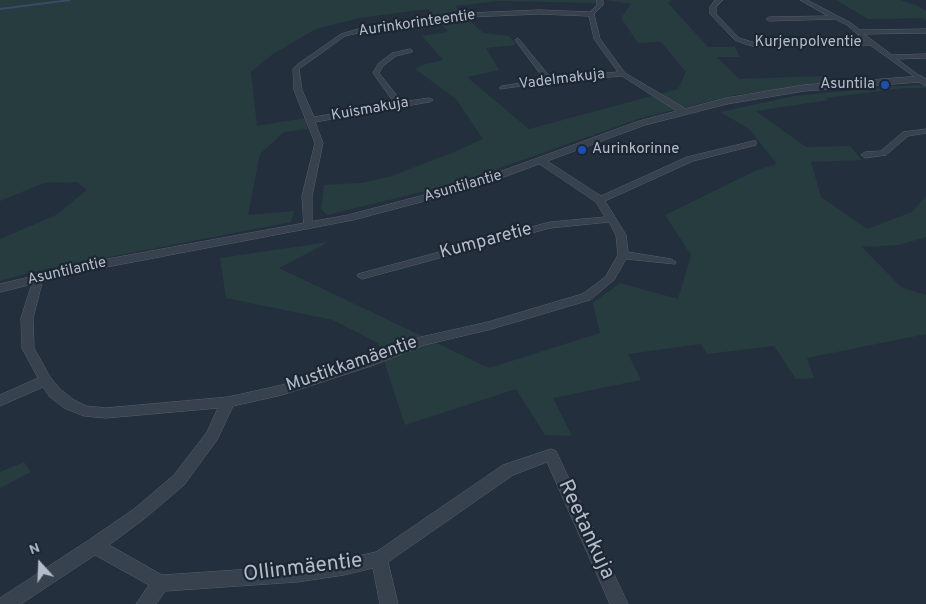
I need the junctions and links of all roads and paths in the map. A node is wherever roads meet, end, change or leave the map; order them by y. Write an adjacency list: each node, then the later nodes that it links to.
1 (720, 0): 10 (street, Kurjenpolventie)
2 (803, 0): 5 (street)
3 (600, 2): 4 (street)
4 (591, 14): 14 (street); 21 (street, Aurinkorinteentie)
5 (838, 17): 6 (street); 8 (street)
6 (769, 19)
7 (926, 31): 8 (street)
8 (858, 32): 10 (street)
9 (518, 40): 15 (street)
10 (871, 43): 13 (street)
11 (410, 51): 19 (street)
12 (926, 56): 13 (street)
13 (891, 57): 16 (street)
14 (623, 74): 15 (street, Vadelmakuja); 20 (street)
15 (549, 80): 17 (street, Vadelmakuja)
16 (924, 81): 20 (street, Asuntilantie)
17 (502, 88)
18 (429, 100): 19 (street, Kuismakuja)
19 (400, 105): 21 (street, Kuismakuja)
20 (683, 111): 25 (street, Asuntilantie)
21 (311, 120): 28 (street, Aurinkorinteentie)
22 (926, 131): 24 (street)
23 (753, 143): 26 (street)
24 (865, 155)
25 (541, 161): 26 (street); 28 (street, Asuntilantie)
26 (600, 200): 27 (street)
27 (613, 219): 29 (street); 31 (street, Kumparetie)
28 (306, 226): 32 (street, Asuntilantie)
29 (623, 255): 30 (street); 36 (street, Mustikkamäentie)
30 (671, 262)
31 (362, 276)
32 (38, 279): 33 (street, Asuntilantie); 34 (street, Mustikkamäentie)
33 (0, 288)
34 (45, 380): 35 (street); 36 (street, Mustikkamäentie)
35 (0, 401)
36 (228, 402): 38 (street)
37 (551, 455): 39 (street, Ollinmäentie); 44 (street, Reetankuja)
38 (95, 546): 40 (street); 41 (street)
39 (379, 559): 40 (street, Ollinmäentie); 43 (street)
40 (161, 584): 42 (street)
41 (6, 604)
42 (145, 604)
43 (388, 604)
44 (619, 604)

